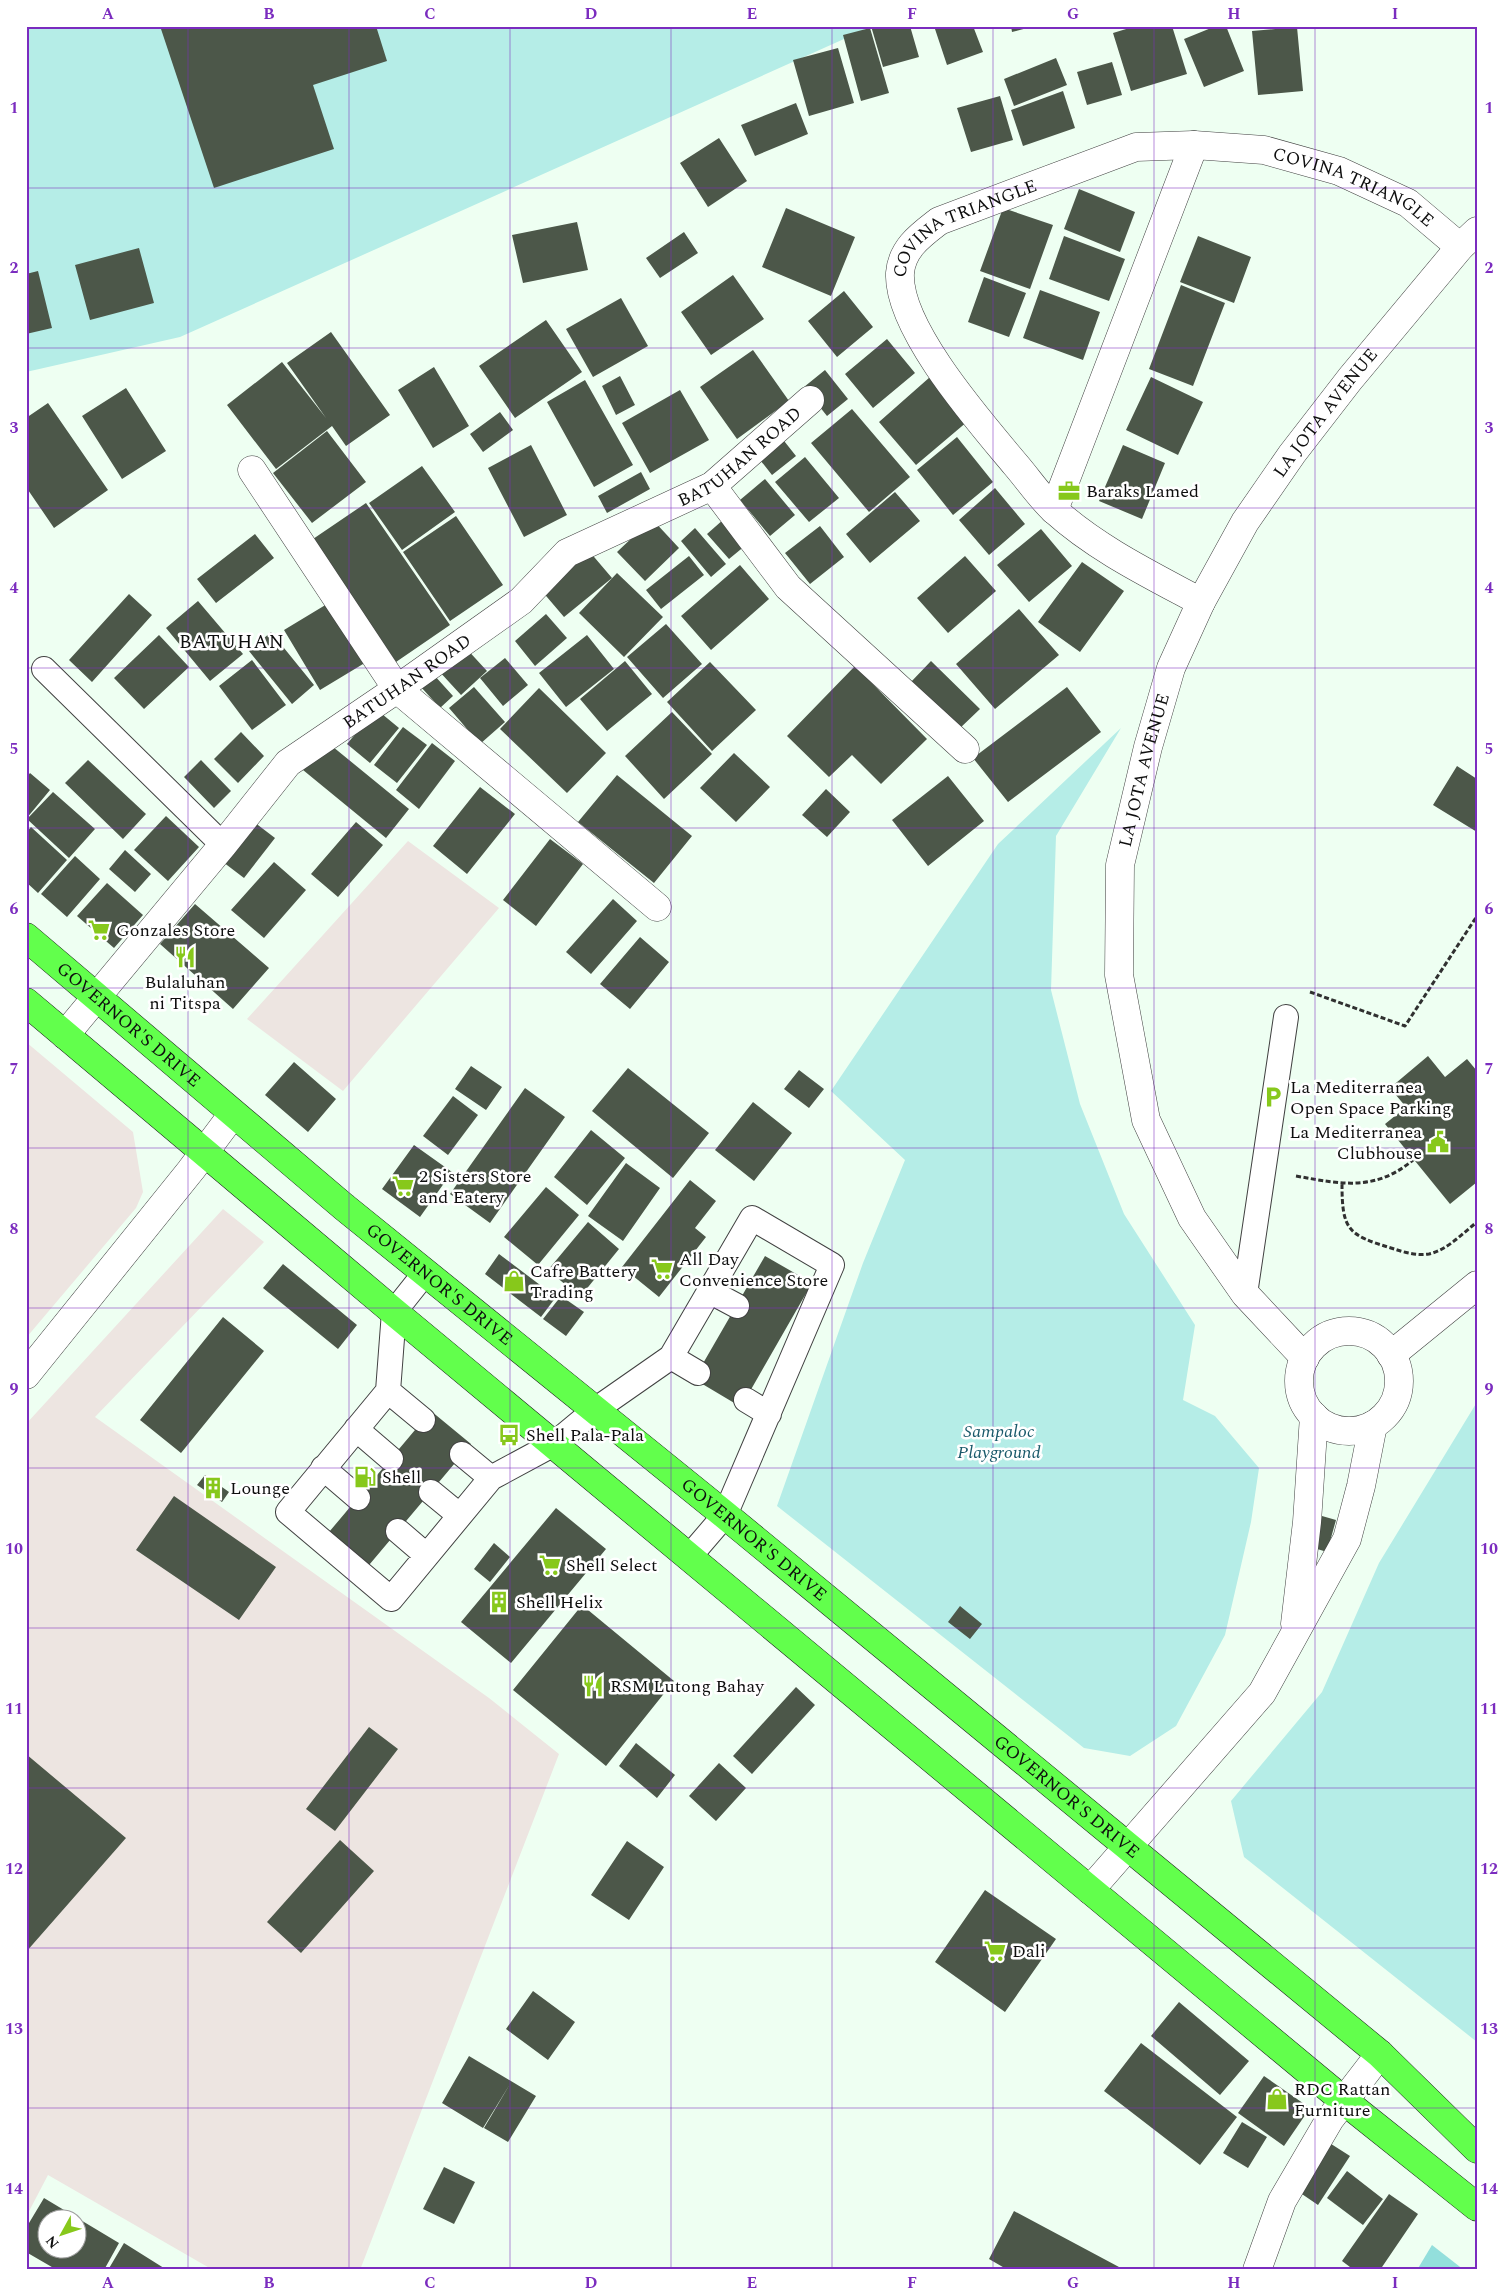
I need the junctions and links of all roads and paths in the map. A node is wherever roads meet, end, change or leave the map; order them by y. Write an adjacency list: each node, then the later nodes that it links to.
1 (1194, 145): 2 (street, COVINA TRIANGLE); 6 (street); 6 (street, COVINA TRIANGLE)
2 (1469, 239): 7 (street, LA JOTA AVENUE)
3 (810, 400): 5 (street, BATUHAN ROAD)
4 (252, 470): 9 (street)
5 (712, 486): 9 (street, BATUHAN ROAD); 10 (street)
6 (1054, 510): 7 (street, COVINA TRIANGLE)
7 (1201, 602): 28 (street, LA JOTA AVENUE)
8 (44, 669): 11 (lane)
9 (397, 690): 11 (street, BATUHAN ROAD); 12 (street)
10 (965, 749)
11 (223, 845): 15 (street, BATUHAN ROAD)
12 (658, 907)
13 (1477, 916): 17 (path)
14 (26, 937): 15 (highway, GOVERNOR'S DRIVE)
15 (98, 998): 18 (street, BATUHAN ROAD); 19 (highway, GOVERNOR'S DRIVE)
16 (26, 1002): 18 (highway)
17 (1286, 1017): 22 (lane)
18 (66, 1035): 20 (highway)
19 (233, 1114): 20 (street); 25 (highway, GOVERNOR'S DRIVE)
20 (204, 1153): 30 (highway); 35 (street)
21 (1414, 1160): 23 (path)
22 (1263, 1170): 23 (path); 28 (lane)
23 (1342, 1184): 24 (path)
24 (1477, 1222)
25 (426, 1273): 30 (lane); 38 (highway, GOVERNOR'S DRIVE)
26 (1477, 1285): 31 (street)
27 (710, 1291): 29 (lane); 32 (lane); 39 (lane)
28 (1245, 1294): 33 (street, LA JOTA AVENUE)
29 (737, 1306)
30 (394, 1312): 36 (lane); 44 (highway)
31 (1391, 1354): 33 (street); 42 (street)
32 (671, 1357): 34 (lane); 38 (lane)
33 (1305, 1358): 40 (street)
34 (698, 1373)
35 (26, 1374)
36 (388, 1391): 41 (lane); 43 (lane)
37 (746, 1400): 39 (lane)
38 (595, 1410): 44 (lane); 51 (highway, GOVERNOR'S DRIVE)
39 (769, 1414): 51 (lane)
40 (1314, 1416): 42 (street); 56 (street)
41 (423, 1420)
42 (1373, 1425): 56 (street)
43 (356, 1429): 46 (lane); 47 (lane)
44 (554, 1444): 48 (lane); 55 (highway)
45 (462, 1454): 48 (lane)
46 (391, 1459)
47 (323, 1468): 50 (lane); 54 (lane)
48 (491, 1478): 52 (lane)
49 (431, 1492): 52 (lane)
50 (358, 1498)
51 (725, 1515): 55 (lane); 57 (highway, GOVERNOR'S DRIVE)
52 (459, 1516): 54 (lane)
53 (398, 1531): 54 (lane)
54 (426, 1555)
55 (689, 1557): 58 (highway)
56 (1314, 1573): 57 (street)
57 (1128, 1846): 58 (street); 59 (highway, GOVERNOR'S DRIVE)
58 (1090, 1890): 60 (highway)
59 (1380, 2054): 60 (street); 61 (highway, GOVERNOR'S DRIVE)
60 (1343, 2100): 62 (highway); 63 (street)
61 (1475, 2148)
62 (1477, 2207)
63 (1257, 2270)

